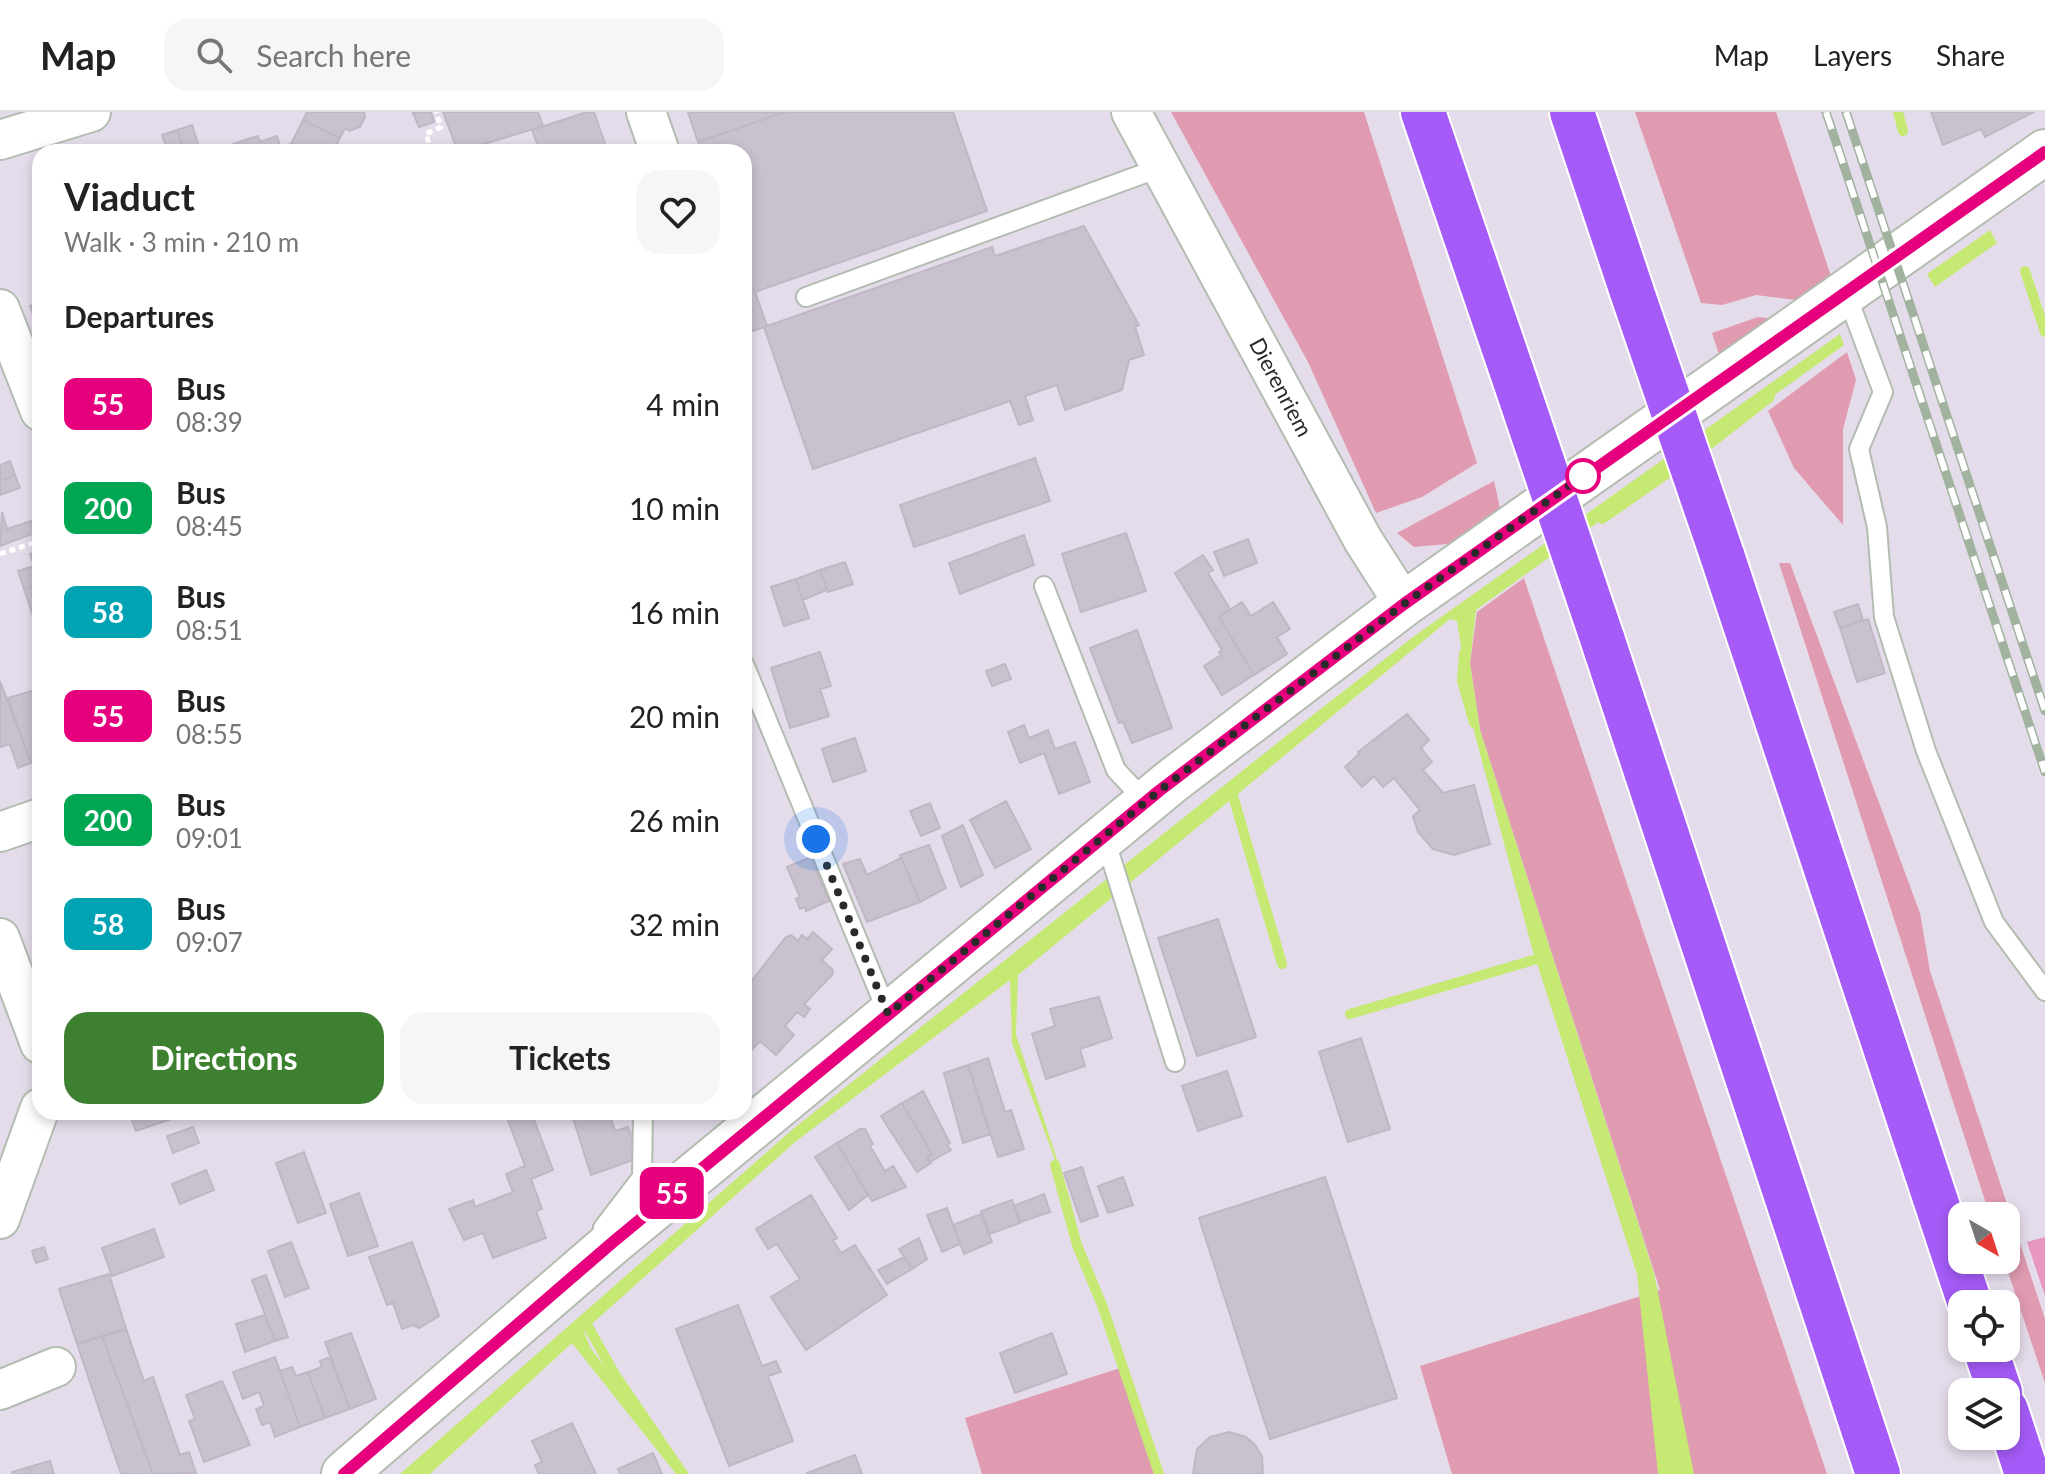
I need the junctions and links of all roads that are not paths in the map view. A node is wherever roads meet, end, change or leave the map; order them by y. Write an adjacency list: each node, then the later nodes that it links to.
1 (91, 112): 6 (street)
2 (646, 112): 7 (street)
3 (1131, 112): 9 (street, Dierenriem)
4 (1423, 112): 35 (highway, bridge)
5 (1572, 112): 30 (highway, bridge)
6 (0, 140)
7 (657, 144)
8 (2045, 152): 10 (street)
9 (1162, 167): 11 (lane); 15 (street, Dierenriem)
10 (1846, 293): 15 (street); 22 (lane)
11 (806, 297)
12 (0, 309): 13 (street)
13 (32, 391)
14 (1044, 586): 17 (lane)
15 (1404, 604): 17 (street)
16 (752, 683): 23 (lane)
17 (1146, 802): 20 (street)
18 (32, 821): 19 (street)
19 (0, 832)
20 (1105, 839): 23 (street); 25 (lane)
21 (0, 938): 24 (street)
22 (2045, 991)
23 (888, 1014): 29 (street)
24 (32, 1023)
25 (1175, 1062)
26 (36, 1120): 28 (street)
27 (643, 1120): 29 (lane)
28 (0, 1219)
29 (613, 1242): 34 (street)
30 (1965, 1290)
31 (56, 1367): 32 (street)
32 (0, 1390)
33 (2019, 1450): 36 (highway)
34 (344, 1474)
35 (1878, 1474)
36 (2027, 1474)

